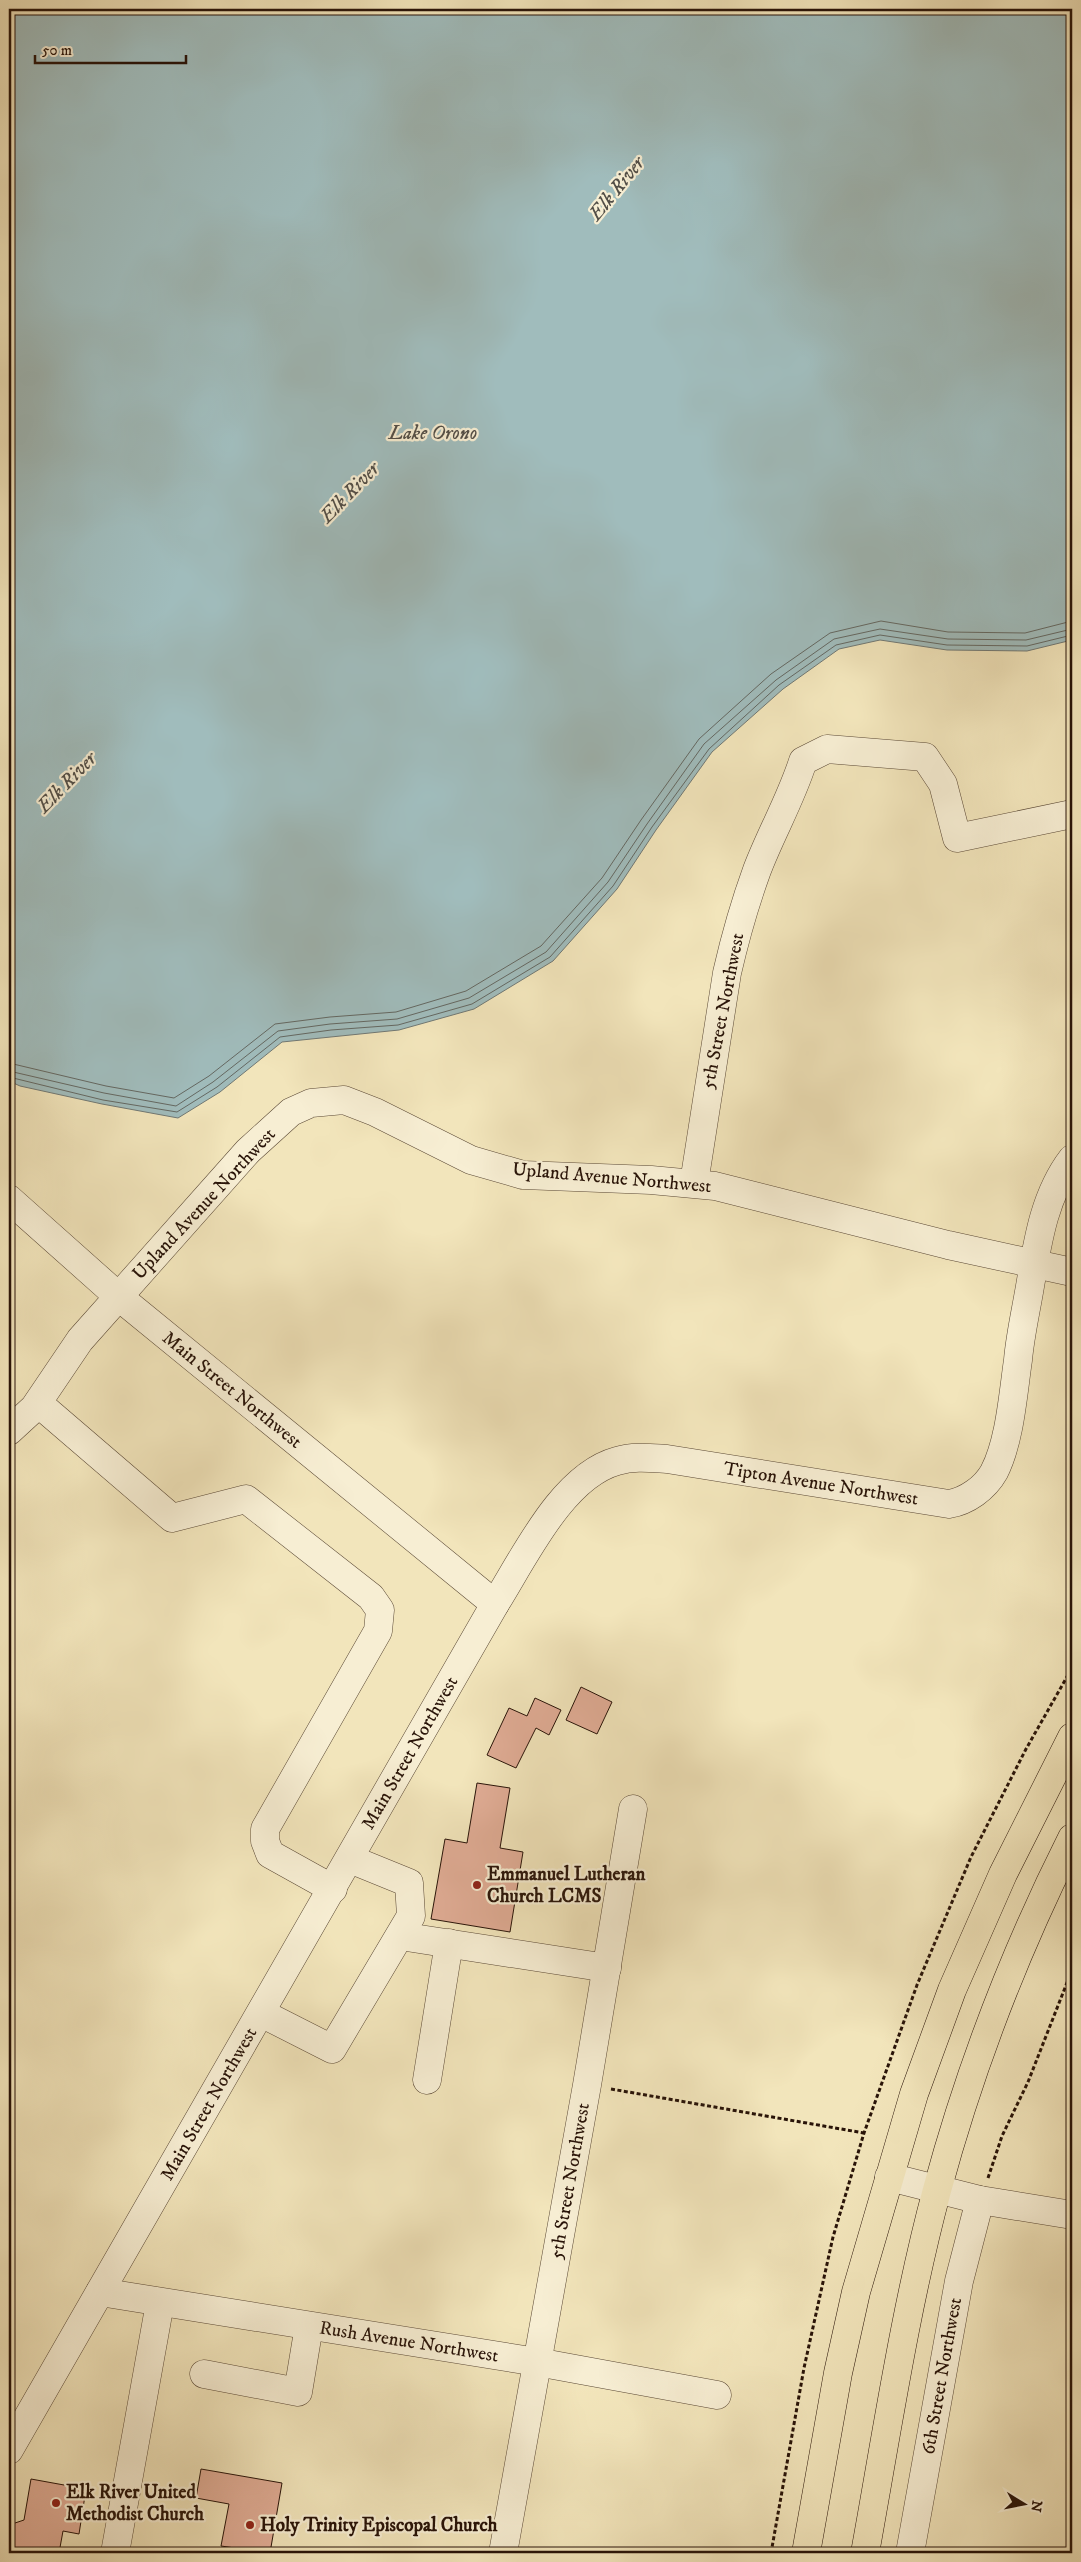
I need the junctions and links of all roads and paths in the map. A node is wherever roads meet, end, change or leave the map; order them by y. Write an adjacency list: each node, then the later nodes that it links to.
1 (1072, 814): 3 (street, 5th Street Northwest)
2 (1072, 1159): 5 (street, Tipton Avenue Northwest)
3 (694, 1183): 5 (street, Upland Avenue Northwest); 7 (street, Upland Avenue Northwest)
4 (13, 1212): 7 (street, Main Street Northwest)
5 (1034, 1265): 6 (street, Upland Avenue Northwest); 10 (street, Tipton Avenue Northwest)
6 (1072, 1272)
7 (118, 1297): 8 (street, Upland Avenue Northwest); 10 (street, Main Street Northwest)
8 (38, 1403): 9 (street, Upland Avenue Northwest); 15 (street)
9 (9, 1431)
10 (495, 1604): 14 (street, Main Street Northwest)
11 (1072, 1737): 24 (highway)
12 (633, 1809): 18 (street, 5th Street Northwest)
13 (1072, 1838): 25 (highway)
14 (350, 1858): 15 (street, Main Street Northwest); 16 (street)
15 (333, 1889): 20 (street, Main Street Northwest)
16 (400, 1936): 17 (street); 20 (street)
17 (449, 1943): 18 (street); 21 (street)
18 (606, 1968): 22 (street, 5th Street Northwest)
19 (1072, 1970): 26 (path)
20 (261, 2013): 28 (street, Main Street Northwest)
21 (427, 2080)
22 (587, 2085): 23 (path); 31 (street, 5th Street Northwest)
23 (864, 2133)
24 (889, 2177): 25 (street); 37 (highway)
25 (937, 2190): 26 (street); 38 (highway)
26 (980, 2200): 27 (street); 39 (street, 6th Street Northwest)
27 (1072, 2215)
28 (100, 2292): 29 (street, Rush Avenue Northwest); 34 (street, Main Street Northwest)
29 (160, 2303): 30 (street, Rush Avenue Northwest); 35 (street)
30 (309, 2326): 31 (street, Rush Avenue Northwest); 32 (street)
31 (537, 2362): 33 (street, Rush Avenue Northwest); 36 (street, 5th Street Northwest)
32 (204, 2374)
33 (718, 2395)
34 (9, 2450)
35 (115, 2553)
36 (504, 2553)
37 (806, 2553)
38 (865, 2553)
39 (910, 2553)

